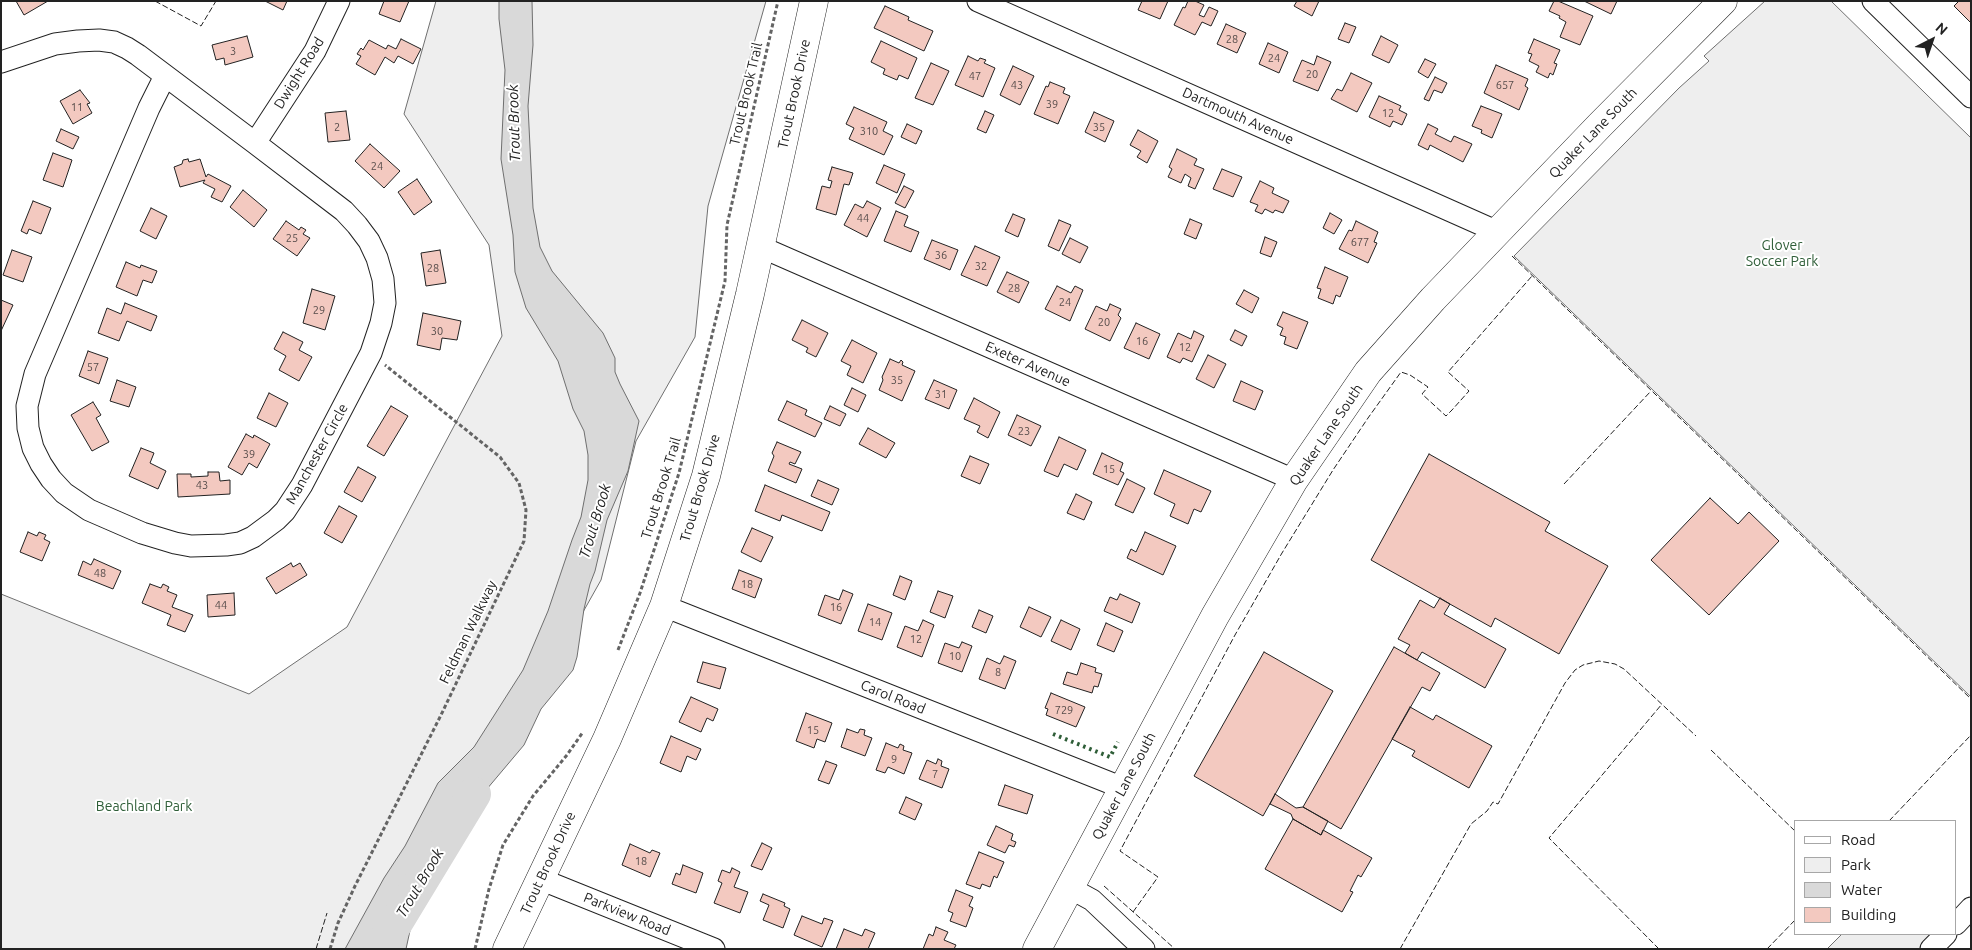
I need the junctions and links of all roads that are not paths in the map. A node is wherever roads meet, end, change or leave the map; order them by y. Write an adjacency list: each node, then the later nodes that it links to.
1 (339, 1): 9 (street, Dwight Road)
2 (814, 1): 11 (main road, Trout Brook Drive)
3 (978, 1): 10 (street, Dartmouth Avenue)
4 (1723, 1): 10 (main road, Quaker Lane South)
5 (1873, 1): 8 (street)
6 (1, 62): 7 (street, Manchester Circle)
7 (166, 76): 9 (street, Manchester Circle); 9 (street, Manchester Circle)
8 (1971, 97)
9 (255, 143)
10 (1498, 232): 12 (main road, Quaker Lane South)
11 (761, 247): 12 (street, Exeter Avenue); 13 (main road, Trout Brook Drive)
12 (1294, 480): 14 (main road, Quaker Lane South)
13 (664, 606): 14 (street, Carol Road); 15 (main road, Trout Brook Drive)
14 (1123, 788): 16 (main road, Quaker Lane South)
15 (540, 879): 20 (main road, Trout Brook Drive); 21 (street, Parkview Road)
16 (1070, 888): 22 (main road, Quaker Lane South); 23 (street)
17 (1971, 908): 18 (street)
18 (1957, 923)
19 (1945, 935): 24 (street)
20 (507, 949)
21 (714, 949)
22 (1037, 949)
23 (1144, 949)
24 (1932, 949)

